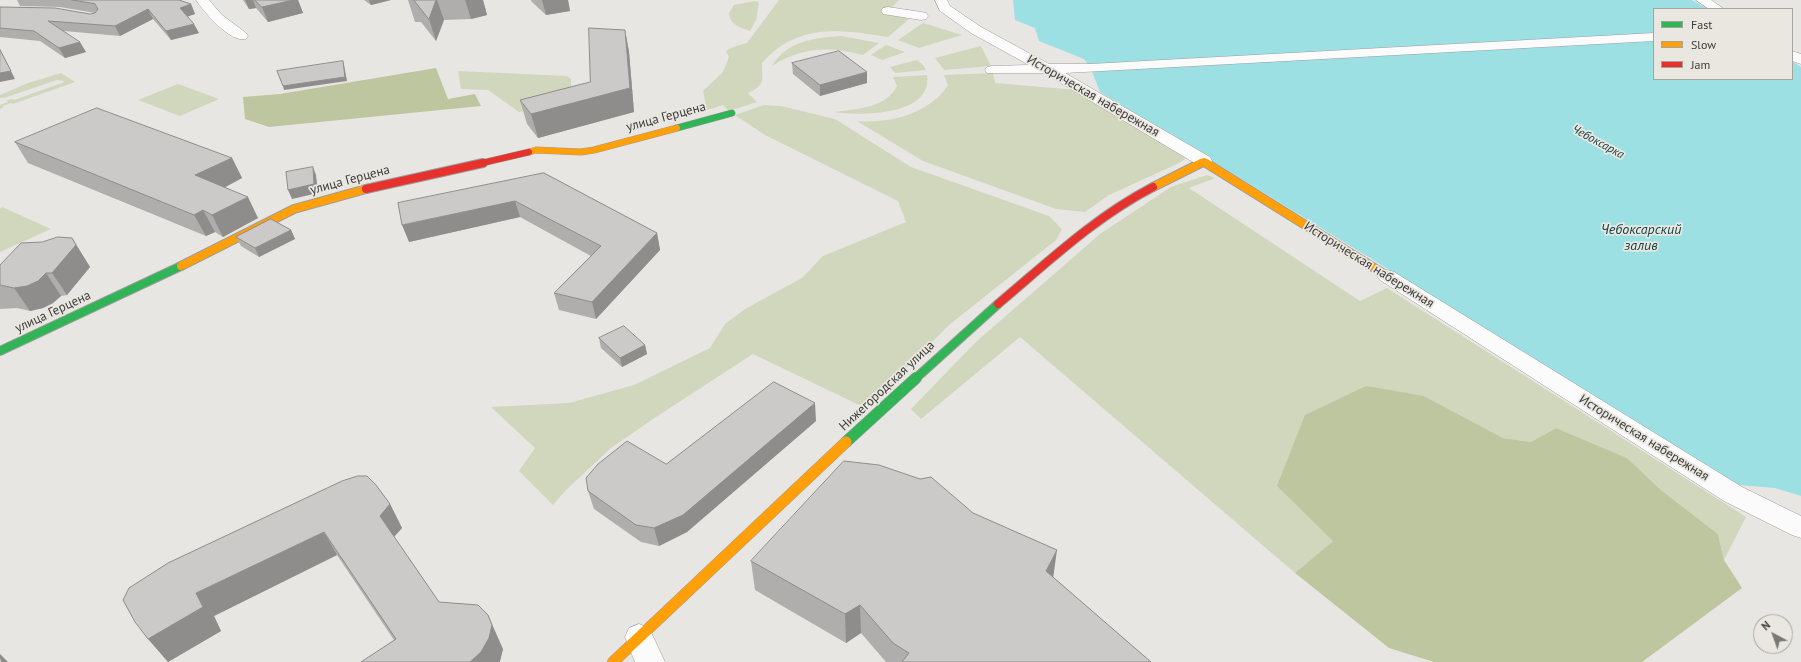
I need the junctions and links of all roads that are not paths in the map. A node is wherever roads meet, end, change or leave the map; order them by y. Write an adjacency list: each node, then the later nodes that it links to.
1 (202, 0): 6 (street)
2 (1702, 0): 4 (street)
3 (943, 4): 5 (street); 8 (street, Историческая набережная)
4 (1716, 8)
5 (888, 11)
6 (241, 36)
7 (1653, 37): 8 (street)
8 (1046, 68): 9 (street); 11 (street, Историческая набережная)
9 (992, 70)
10 (732, 112): 13 (street, улица Герцена)
11 (1204, 161): 12 (street, Историческая набережная); 15 (street, Нижегородская улица)
12 (1387, 276): 14 (street, Историческая набережная)
13 (0, 351)
14 (1801, 528)
15 (645, 649): 16 (street, Нижегородская улица)
16 (613, 662)

